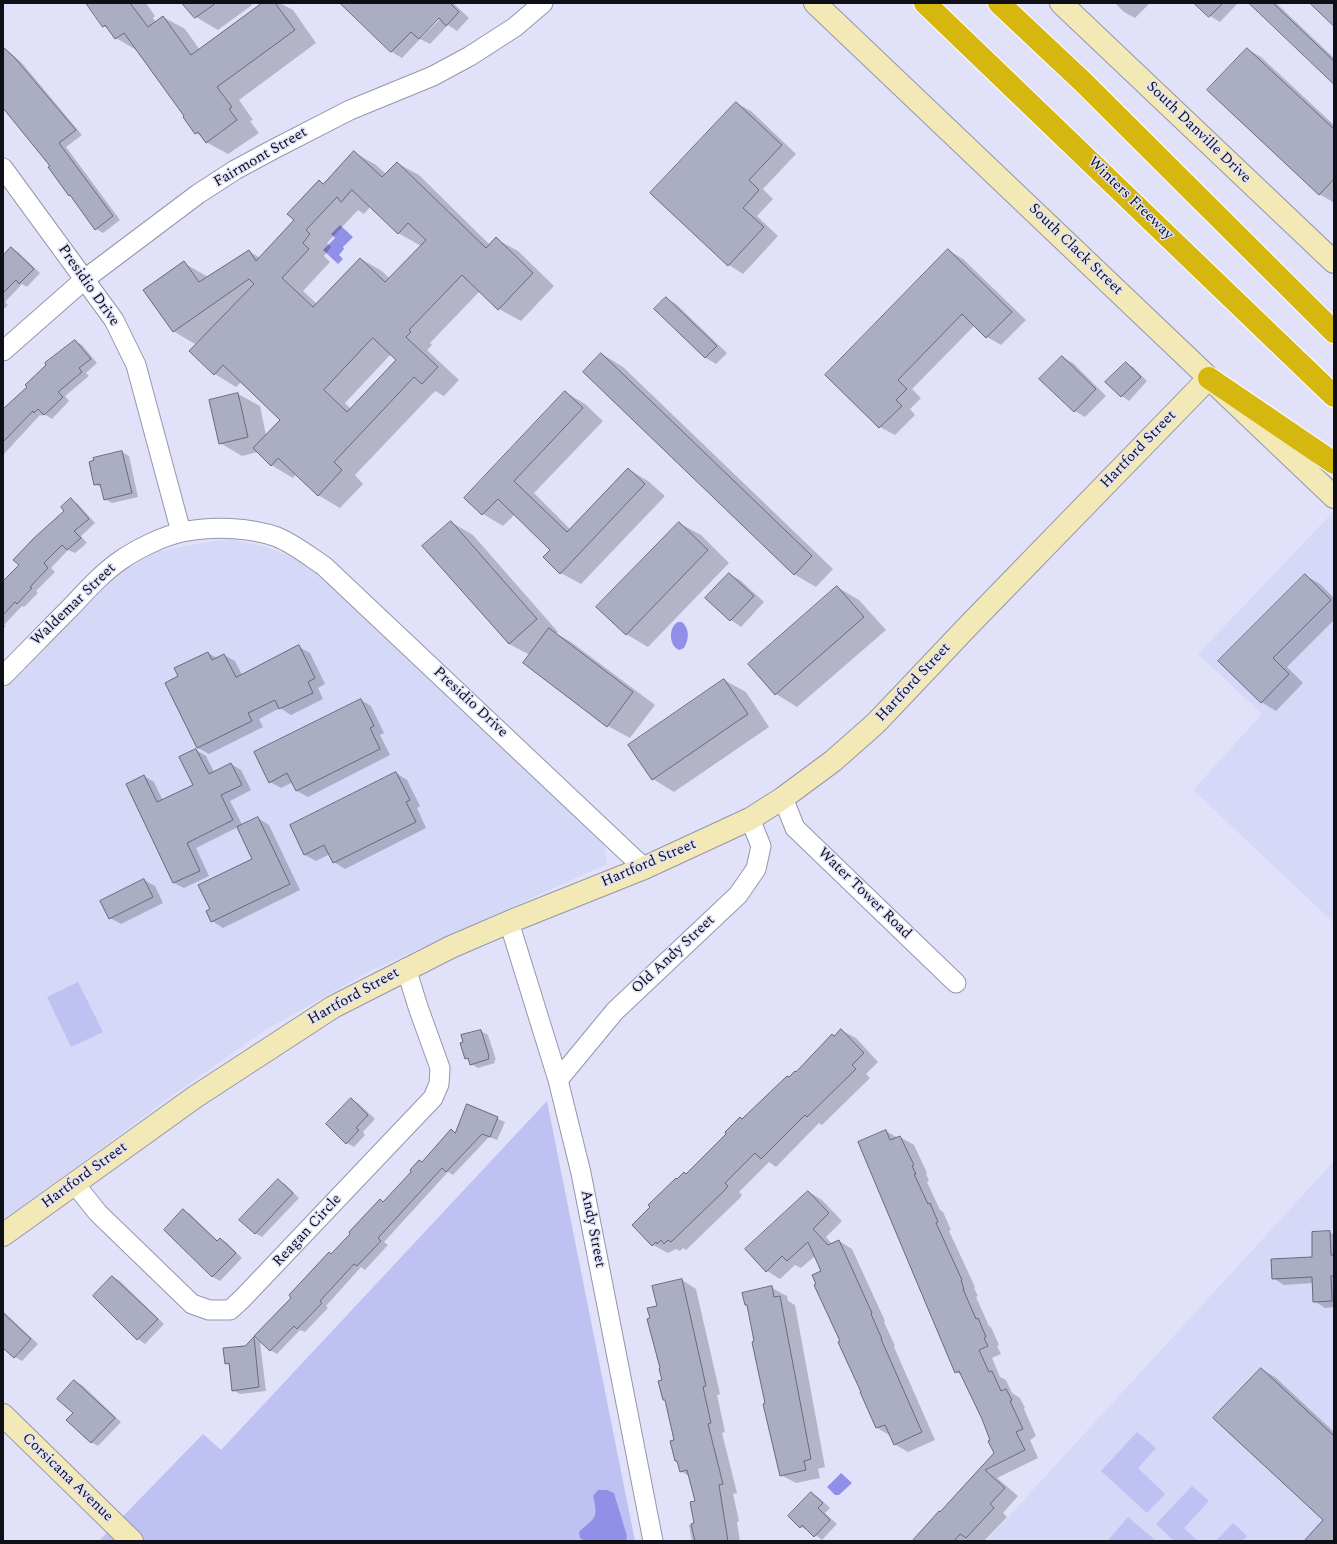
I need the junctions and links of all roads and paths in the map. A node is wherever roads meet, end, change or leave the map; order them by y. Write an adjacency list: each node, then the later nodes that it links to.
1 (543, 3): 8 (street, Fairmont Street)
2 (815, 3): 11 (street, South Clack Street)
3 (925, 3): 12 (highway, Winters Freeway)
4 (999, 3): 9 (highway)
5 (1062, 3): 7 (street, South Danville Drive)
6 (3, 168): 8 (street, Presidio Drive)
7 (1331, 253)
8 (85, 279): 10 (street, Fairmont Street); 15 (street, Presidio Drive)
9 (1334, 332)
10 (3, 351)
11 (1209, 378): 13 (highway); 14 (street, South Clack Street); 18 (street, Hartford Street)
12 (1334, 396)
13 (1334, 463)
14 (1334, 497)
15 (181, 532): 16 (street, Waldemar Street); 17 (street, Waldemar Street)
16 (291, 544): 20 (street, Presidio Drive)
17 (3, 676)
18 (782, 798): 19 (street, Hartford Street); 23 (street, Water Tower Road)
19 (750, 819): 20 (street, Hartford Street); 24 (street, Old Andy Street)
20 (644, 868): 21 (street, Hartford Street)
21 (509, 922): 22 (street, Hartford Street); 24 (street, Andy Street)
22 (406, 968): 25 (street, Hartford Street); 25 (street, Reagan Circle)
23 (956, 983)
24 (558, 1080): 29 (street, Andy Street)
25 (74, 1183): 26 (street, Hartford Street)
26 (3, 1236)
27 (3, 1415): 28 (street, Corsicana Avenue)
28 (132, 1541)
29 (653, 1541)

